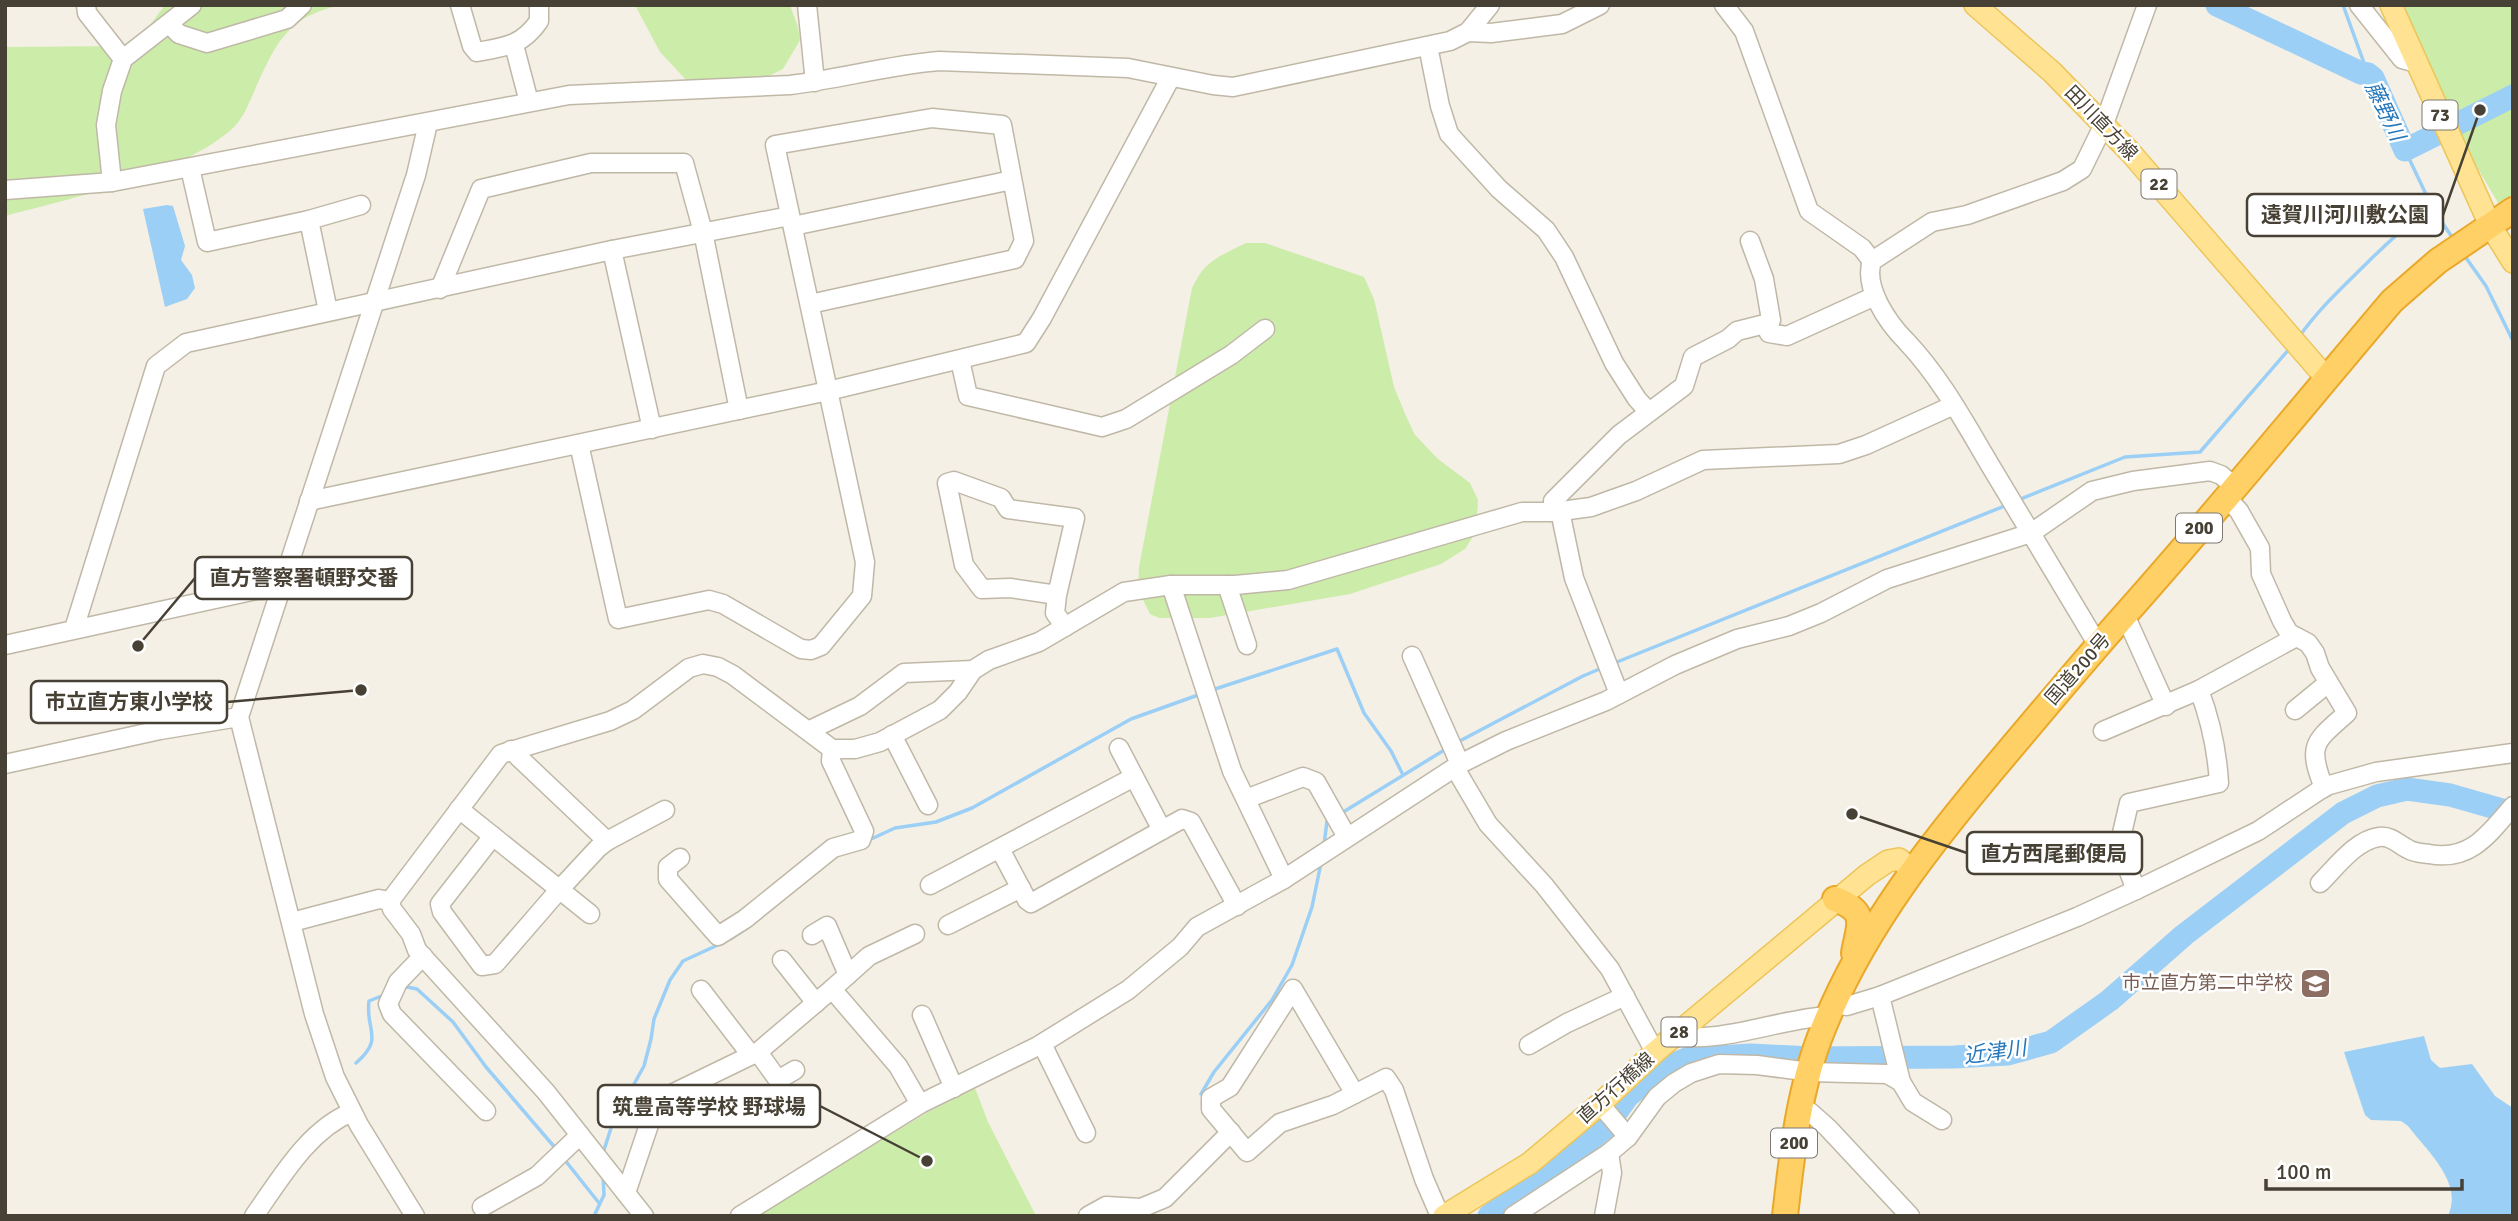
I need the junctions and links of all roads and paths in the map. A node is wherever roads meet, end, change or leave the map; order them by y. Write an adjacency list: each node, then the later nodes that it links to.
1 (86, 5): 19 (street)
2 (192, 5): 15 (street)
3 (302, 5): 15 (street)
4 (460, 5): 17 (street)
5 (539, 5): 17 (street)
6 (807, 5): 22 (street)
7 (1490, 5): 16 (street)
8 (1600, 5): 16 (street)
9 (1724, 5): 37 (street)
10 (1975, 5): 24 (main road, 田川直方線 / 22)
11 (1991, 5): 24 (main road, 田川直方線 / 22)
12 (2147, 5): 24 (street)
13 (2359, 5): 20 (street)
14 (2391, 5): 20 (main road, 73)
15 (169, 23): 19 (street)
16 (1468, 32): 21 (street)
17 (514, 45): 23 (street)
18 (1430, 56): 51 (street)
19 (124, 59): 28 (street)
20 (2417, 64): 31 (main road, 73)
21 (1171, 77): 22 (street); 46 (street)
22 (816, 82): 23 (street)
23 (530, 102): 25 (street)
24 (2106, 117): 37 (street); 47 (main road, 田川直方線 / 22)
25 (428, 123): 26 (street); 41 (street)
26 (190, 168): 28 (street); 32 (street)
27 (1012, 180): 33 (street); 33 (street); 42 (street)
28 (111, 182): 29 (street)
29 (5, 190)
30 (361, 205): 32 (street)
31 (2504, 216): 38 (main road, 73); 47 (highway, 国道200号 / 200)
32 (309, 220): 43 (street)
33 (791, 221): 34 (street); 42 (street)
34 (703, 232): 36 (street); 39 (street); 50 (street)
35 (1750, 241): 44 (street)
36 (612, 250): 39 (street); 52 (street)
37 (1872, 261): 40 (street)
38 (2513, 262)
39 (440, 289): 41 (street)
40 (1875, 296): 44 (street); 49 (street)
41 (375, 303): 43 (street); 55 (street)
42 (810, 304): 48 (street)
43 (328, 311): 64 (street)
44 (1765, 324): 51 (street)
45 (1265, 329): 46 (street)
46 (960, 360): 48 (street)
47 (2330, 374): 54 (highway, 国道200号 / 200)
48 (828, 391): 50 (street); 53 (street)
49 (1954, 405): 56 (street); 57 (street)
50 (739, 410): 52 (street)
51 (1649, 412): 56 (street)
52 (652, 429): 53 (street)
53 (579, 444): 55 (street)
54 (2230, 492): 57 (street); 62 (highway, 国道200号 / 200); 65 (street)
55 (309, 501): 60 (street)
56 (1557, 512): 59 (street); 73 (street)
57 (2031, 533): 68 (street); 73 (street)
58 (1171, 585): 59 (street); 63 (street); 88 (street)
59 (1227, 585): 67 (street)
60 (279, 589): 64 (street); 76 (street)
61 (1057, 595): 61 (street); 63 (street)
62 (2125, 615): 68 (highway, 国道200号 / 200); 74 (street)
63 (1065, 627): 70 (street)
64 (74, 629): 66 (street)
65 (2296, 638): 71 (street); 72 (street)
66 (5, 645)
67 (1247, 645)
68 (2098, 645): 99 (highway, 国道200号 / 200)
69 (1412, 656): 85 (street)
70 (973, 670): 77 (street); 79 (street)
71 (2328, 683): 75 (street); 87 (street)
72 (2199, 690): 74 (street); 105 (street)
73 (1619, 694): 85 (street)
74 (2166, 706): 78 (street)
75 (2295, 710)
76 (239, 717): 84 (street); 110 (street)
77 (810, 730): 81 (street); 82 (street)
78 (2103, 731)
79 (892, 735): 81 (street); 89 (street)
80 (1119, 748): 86 (street)
81 (832, 749): 98 (street)
82 (511, 750): 91 (street); 96 (street)
83 (2513, 753): 87 (street)
84 (5, 764)
85 (1457, 766): 95 (street); 120 (street)
86 (1134, 777): 93 (street); 97 (street)
87 (2324, 788): 105 (street)
88 (1246, 799): 95 (street); 100 (street)
89 (928, 806)
90 (2513, 807): 101 (street)
91 (459, 809): 94 (street); 107 (street)
92 (665, 810): 96 (street)
93 (1162, 830): 103 (street); 108 (street)
94 (493, 836): 104 (street); 104 (street)
95 (1347, 837): 100 (street)
96 (607, 841): 104 (street)
97 (1000, 849): 102 (street); 103 (street)
98 (680, 858)
99 (1912, 870): 106 (main road, 直方行橋線 / 28); 116 (highway, 国道200号 / 200)
100 (1284, 879): 108 (street)
101 (2320, 883)
102 (930, 885)
103 (1021, 888): 111 (street)
104 (559, 890): 109 (street)
105 (2136, 890): 121 (street)
106 (1835, 900): 116 (highway); 125 (main road, 直方行橋線 / 28)
107 (390, 901): 110 (street); 114 (street)
108 (1237, 905): 126 (street)
109 (590, 914)
110 (292, 922): 138 (street)
111 (948, 925)
112 (915, 933): 117 (street)
113 (812, 936): 117 (street)
114 (423, 956): 137 (street); 143 (street)
115 (782, 960): 122 (street)
116 (1852, 967): 124 (highway, 国道200号 / 200)
117 (848, 975): 118 (street)
118 (832, 989): 122 (street); 135 (street)
119 (701, 990): 129 (street)
120 (1625, 996): 127 (street); 128 (street)
121 (1880, 996): 124 (street); 132 (street)
122 (816, 1003): 129 (street)
123 (922, 1015): 133 (street)
124 (1829, 1017): 125 (street); 131 (highway, 国道200号 / 200)
125 (1675, 1035): 128 (main road, 直方行橋線 / 28)
126 (1041, 1044): 133 (street); 142 (street)
127 (1529, 1045)
128 (1656, 1052): 136 (main road, 直方行橋線 / 28)
129 (754, 1054): 130 (street); 146 (street)
130 (795, 1070)
131 (1810, 1072): 132 (street); 139 (highway, 国道200号 / 200); 144 (street)
132 (1899, 1076): 140 (street)
133 (954, 1088): 135 (street)
134 (1355, 1094): 141 (street); 141 (street); 153 (street)
135 (920, 1104): 151 (street)
136 (1603, 1107): 144 (street); 153 (main road, 直方行橋線 / 28)
137 (486, 1111)
138 (352, 1112): 148 (street); 149 (street)
139 (1801, 1113): 156 (highway, 国道200号 / 200); 157 (street)
140 (1942, 1120)
141 (1231, 1132): 152 (street)
142 (1086, 1133)
143 (580, 1135): 146 (street); 147 (street)
144 (1626, 1135): 145 (street)
145 (1609, 1153): 154 (street); 155 (street)
146 (626, 1193): 150 (street)
147 (482, 1207)
148 (254, 1216)
149 (415, 1216)
150 (644, 1216)
151 (740, 1216)
152 (1088, 1216)
153 (1442, 1216)
154 (1513, 1216)
155 (1604, 1216)
156 (1785, 1216)
157 (1910, 1216)

